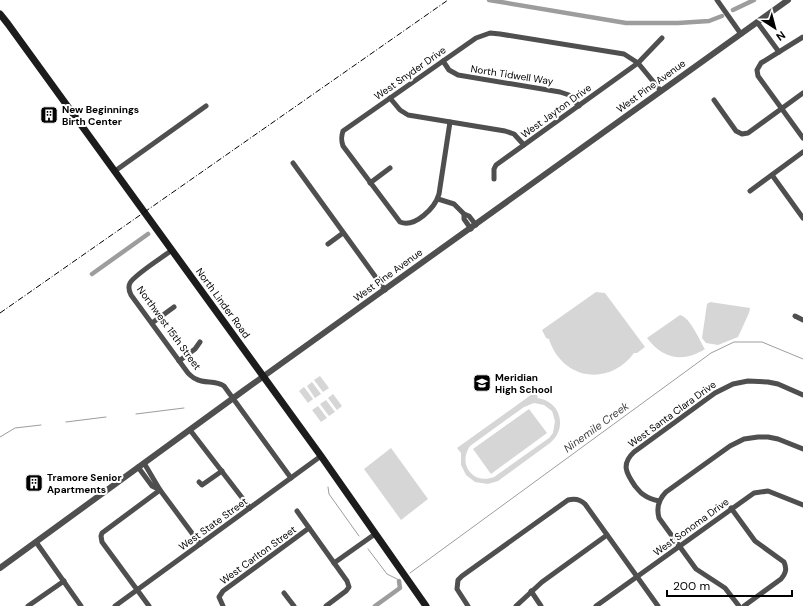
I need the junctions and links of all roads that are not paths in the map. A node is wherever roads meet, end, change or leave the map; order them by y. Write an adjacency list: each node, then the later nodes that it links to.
1 (717, 0): 5 (street)
2 (788, 0): 4 (street, West Pine Avenue)
3 (0, 14): 24 (main road, North Linder Road)
4 (757, 22): 5 (street, West Pine Avenue); 8 (street)
5 (741, 34): 11 (street, West Pine Avenue)
6 (803, 37): 8 (street)
7 (662, 38): 10 (street, West Jayton Drive)
8 (779, 52): 17 (street)
9 (443, 61): 10 (street, West Snyder Drive); 13 (street, West Snyder Drive); 16 (street, North Tidwell Way)
10 (638, 63): 11 (street); 16 (street, West Jayton Drive)
11 (661, 91): 32 (street, West Pine Avenue)
12 (803, 93): 17 (street)
13 (390, 98): 18 (street); 27 (street, West Snyder Drive)
14 (714, 100): 17 (street)
15 (206, 106): 24 (street)
16 (579, 106): 20 (street, West Jayton Drive)
17 (781, 109): 19 (street)
18 (450, 122): 20 (street); 29 (street)
19 (803, 138)
20 (524, 145): 26 (street, West Jayton Drive)
21 (803, 152): 25 (street)
22 (293, 163): 33 (street)
23 (390, 168): 27 (street)
24 (115, 171): 35 (main road, North Linder Road)
25 (772, 175): 28 (street); 30 (street)
26 (494, 179)
27 (370, 183): 29 (street)
28 (750, 191)
29 (438, 199): 32 (street)
30 (801, 211): 31 (street)
31 (803, 218)
32 (473, 227): 36 (street, West Pine Avenue)
33 (343, 232): 34 (street); 36 (street)
34 (328, 244)
35 (172, 250): 40 (street, Northwest 15th Street); 43 (main road, North Linder Road)
36 (385, 290): 43 (street, West Pine Avenue)
37 (174, 307): 40 (street)
38 (795, 316): 39 (street)
39 (803, 320)
40 (152, 323): 42 (street, Northwest 15th Street)
41 (200, 342): 42 (street)
42 (179, 361): 45 (street, Northwest 15th Street)
43 (264, 377): 45 (street, West Pine Avenue); 48 (main road, North Linder Road)
44 (803, 395): 54 (street, West Santa Clara Drive)
45 (233, 399): 46 (street, West Pine Avenue); 51 (street, Northwest 15th Street)
46 (190, 430): 49 (street, West Pine Avenue); 50 (street)
47 (803, 449): 54 (street)
48 (321, 456): 51 (street, West State Street); 60 (main road, North Linder Road)
49 (141, 465): 53 (street); 62 (street, West Pine Avenue)
50 (222, 471): 52 (street); 56 (street)
51 (290, 478): 56 (street, West State Street)
52 (199, 482)
53 (160, 490): 63 (street); 69 (street)
54 (659, 502): 64 (street)
55 (803, 505): 57 (street, West Sonoma Drive)
56 (250, 508): 63 (street, West State Street)
57 (731, 508): 64 (street, West Sonoma Drive); 86 (street)
58 (297, 511): 59 (street)
59 (309, 528): 65 (street); 76 (street, West Carlton Street)
60 (375, 534): 65 (street); 79 (main road, North Linder Road)
61 (607, 534): 67 (street); 70 (street); 80 (street)
62 (36, 542): 66 (street, West Pine Avenue); 68 (street)
63 (200, 544): 69 (street, West State Street)
64 (679, 546): 67 (street, West Sonoma Drive); 85 (street)
65 (334, 563): 78 (street)
66 (0, 568)
67 (637, 576): 83 (street, West Sonoma Drive); 84 (street)
68 (64, 581): 72 (street); 73 (street)
69 (136, 590): 74 (street, West State Street); 75 (street)
70 (531, 592): 81 (street); 82 (street)
71 (284, 593): 77 (street)
72 (28, 606)
73 (81, 606)
74 (115, 606)
75 (149, 606)
76 (223, 606)
77 (294, 606)
78 (326, 606)
79 (426, 606)
80 (468, 606)
81 (516, 606)
82 (541, 606)
83 (596, 606)
84 (658, 606)
85 (739, 606)
86 (744, 606)

